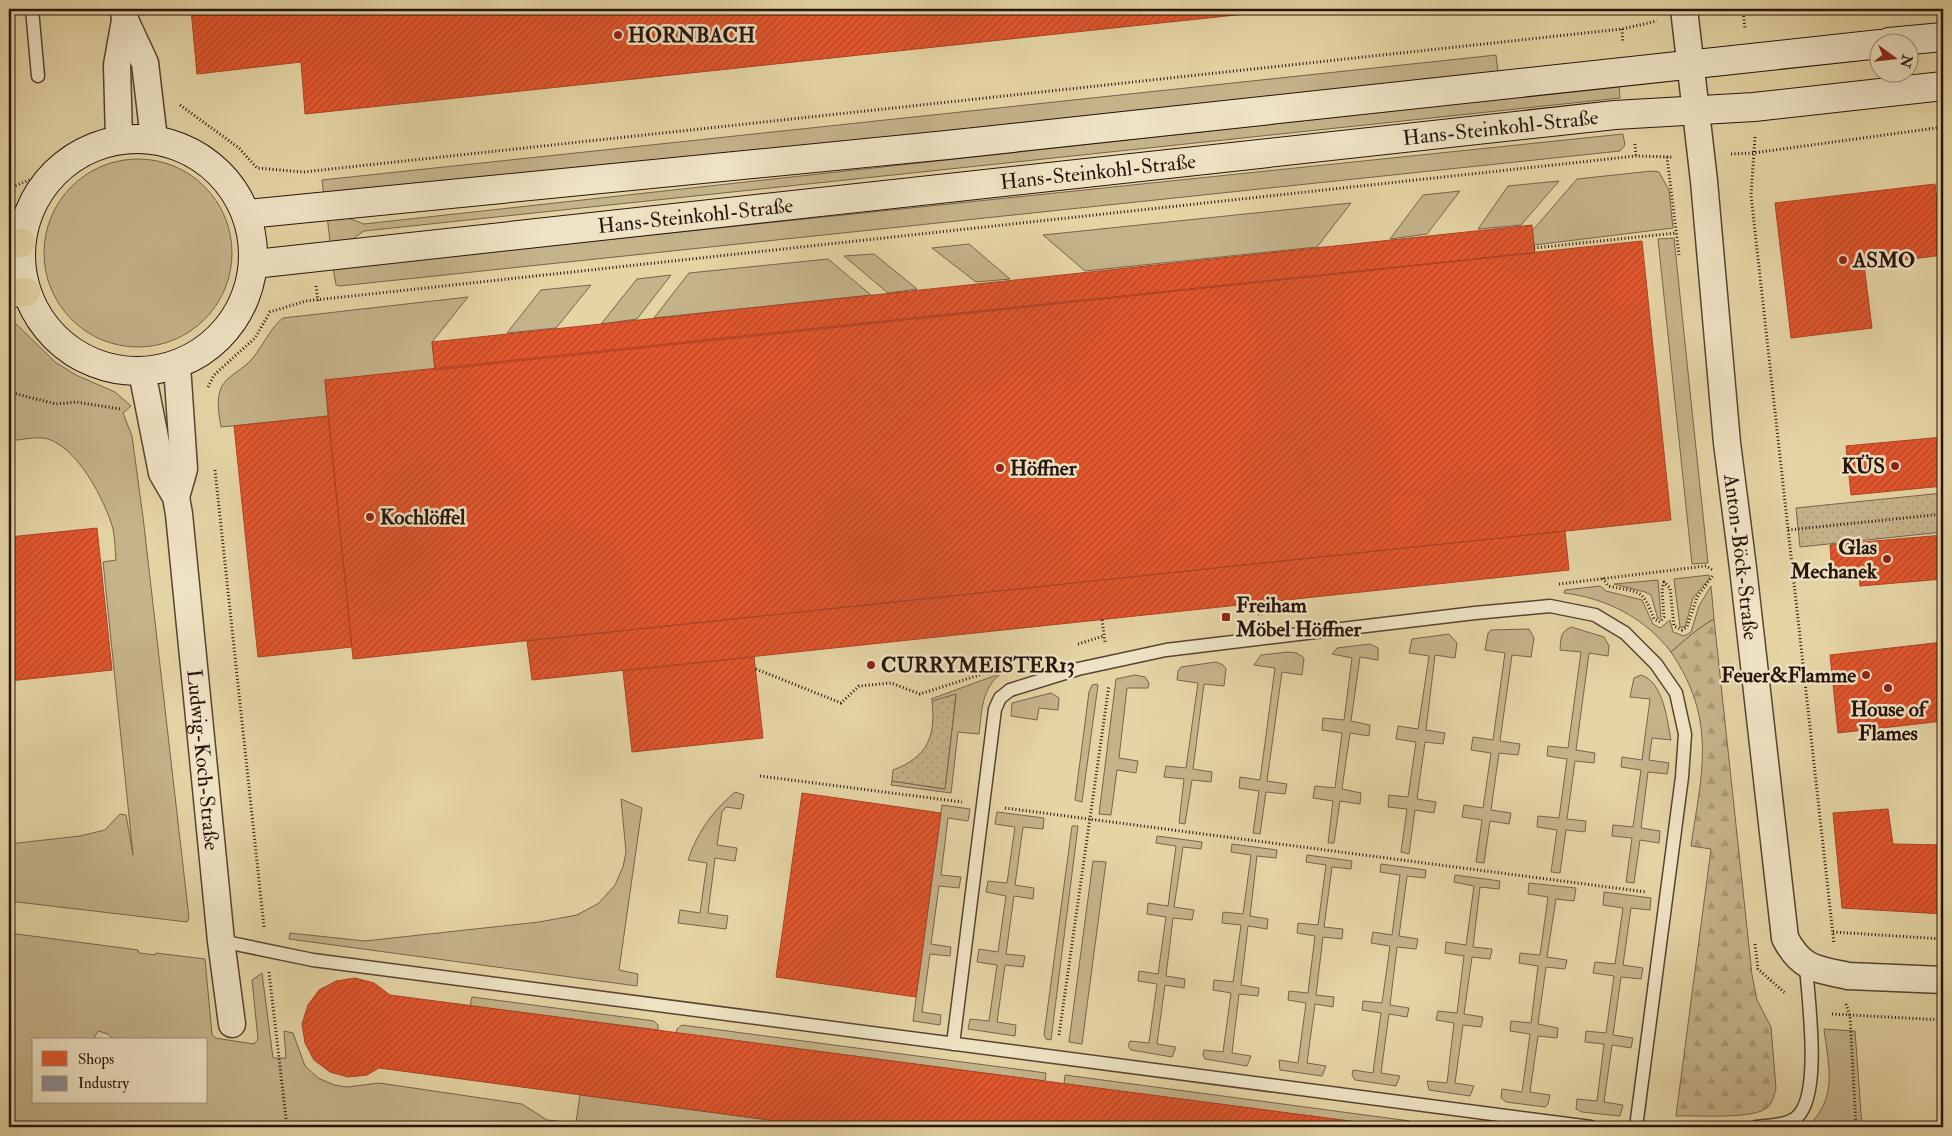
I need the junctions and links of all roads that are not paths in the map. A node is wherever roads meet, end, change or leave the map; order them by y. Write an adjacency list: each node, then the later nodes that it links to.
1 (32, 9): 8 (lane)
2 (1684, 12): 7 (street, Anton-Böck-Straße)
3 (124, 14): 11 (street); 12 (street)
4 (1943, 37): 5 (main road)
5 (1920, 39)
6 (1870, 45): 7 (main road, Hans-Steinkohl-Straße)
7 (1690, 63): 10 (street, Anton-Böck-Straße); 13 (main road, Hans-Steinkohl-Straße)
8 (38, 76)
9 (1943, 86): 10 (main road, Hans-Steinkohl-Straße)
10 (1696, 109): 15 (main road, Hans-Steinkohl-Straße); 21 (street, Anton-Böck-Straße)
11 (119, 139): 12 (main road); 14 (main road)
12 (154, 139): 13 (main road)
13 (247, 214): 15 (main road)
14 (15, 244): 16 (main road)
15 (254, 264): 17 (main road)
16 (17, 292): 18 (main road)
17 (178, 365): 18 (main road); 19 (street, Ludwig-Koch-Straße)
18 (142, 372): 19 (street, Ludwig-Koch-Straße)
19 (176, 496): 20 (street, Ludwig-Koch-Straße)
20 (221, 941): 23 (street, Ludwig-Koch-Straße); 24 (lane)
21 (1806, 965): 22 (street); 27 (lane)
22 (1943, 980)
23 (232, 1024)
24 (953, 1044): 25 (lane); 26 (lane)
25 (1591, 1127)
26 (1636, 1127)
27 (1756, 1127)

